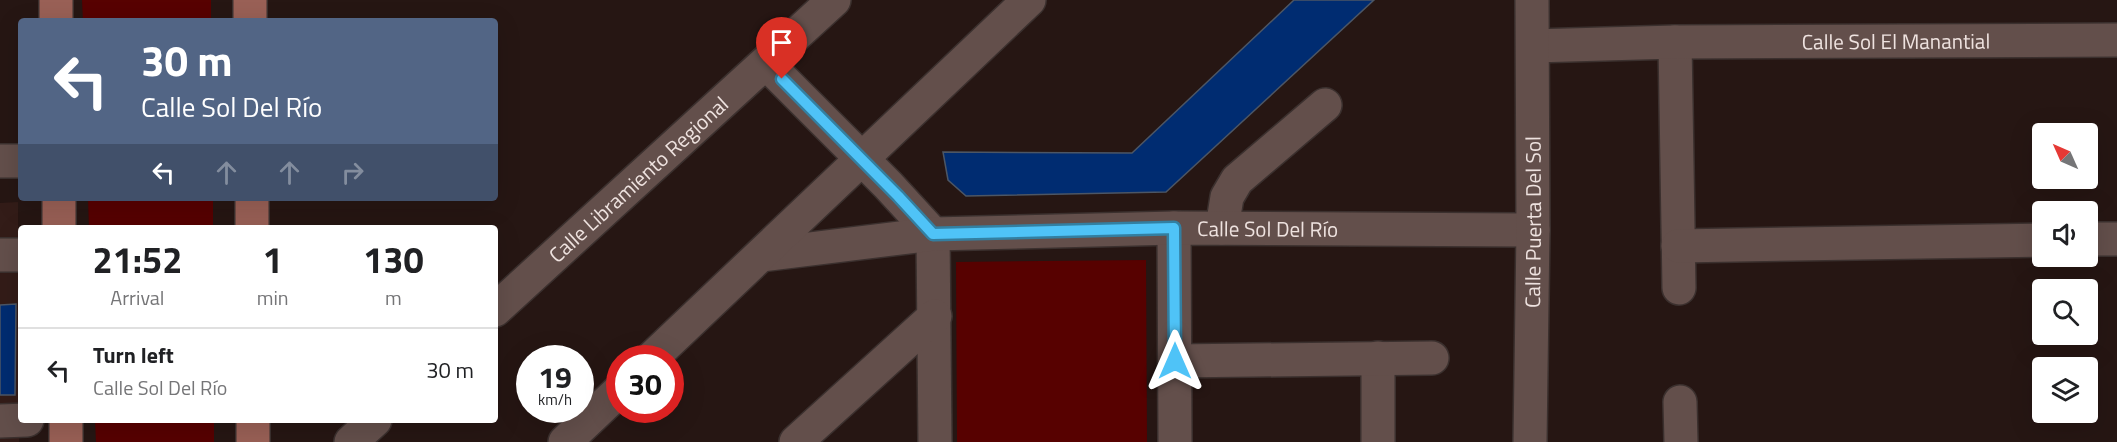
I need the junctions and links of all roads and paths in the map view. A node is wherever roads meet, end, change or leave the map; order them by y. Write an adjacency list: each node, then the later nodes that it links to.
1 (56, 0): 6 (main road)
2 (250, 0): 7 (main road)
3 (834, 0): 11 (street, Calle Libramiento Regional)
4 (1029, 0): 13 (street)
5 (1532, 0): 10 (street, Calle Puerta Del Sol)
6 (57, 18)
7 (250, 18)
8 (2117, 40): 9 (street, Calle Sol El Manantial)
9 (1676, 42): 10 (street, Calle Sol El Manantial); 27 (street)
10 (1533, 46): 22 (street, Calle Puerta Del Sol)
11 (766, 63): 13 (street); 32 (street, Calle Libramiento Regional)
12 (1325, 105): 21 (street)
13 (862, 159): 23 (street); 30 (street)
14 (18, 160): 15 (street)
15 (0, 161)
16 (59, 201): 18 (main road)
17 (252, 201): 19 (main road)
18 (59, 225)
19 (252, 225)
20 (1174, 228): 21 (street, Calle Sol Del Río); 23 (street, Calle Sol Del Río); 37 (street)
21 (1222, 228): 22 (street, Calle Sol Del Río)
22 (1533, 230): 53 (street, Calle Puerta Del Sol)
23 (933, 234): 30 (street, Calle Sol Del Río); 33 (street)
24 (2117, 238): 25 (street)
25 (2098, 239)
26 (2032, 240): 27 (street)
27 (1678, 246): 31 (street)
28 (0, 255): 29 (street)
29 (18, 255)
30 (760, 255): 34 (street)
31 (1678, 288)
32 (498, 307)
33 (935, 316): 49 (street); 50 (street)
34 (666, 345)
35 (1378, 358): 36 (street); 37 (street); 52 (street)
36 (1432, 358)
37 (1175, 361): 51 (street)
38 (1680, 402): 54 (street)
39 (606, 403): 48 (street)
40 (18, 421): 41 (street)
41 (0, 422)
42 (66, 423): 45 (main road)
43 (253, 423): 46 (main road)
44 (372, 423): 47 (street)
45 (66, 442)
46 (253, 442)
47 (351, 442)
48 (565, 442)
49 (796, 442)
50 (935, 442)
51 (1175, 442)
52 (1378, 442)
53 (1530, 442)
54 (1681, 442)

